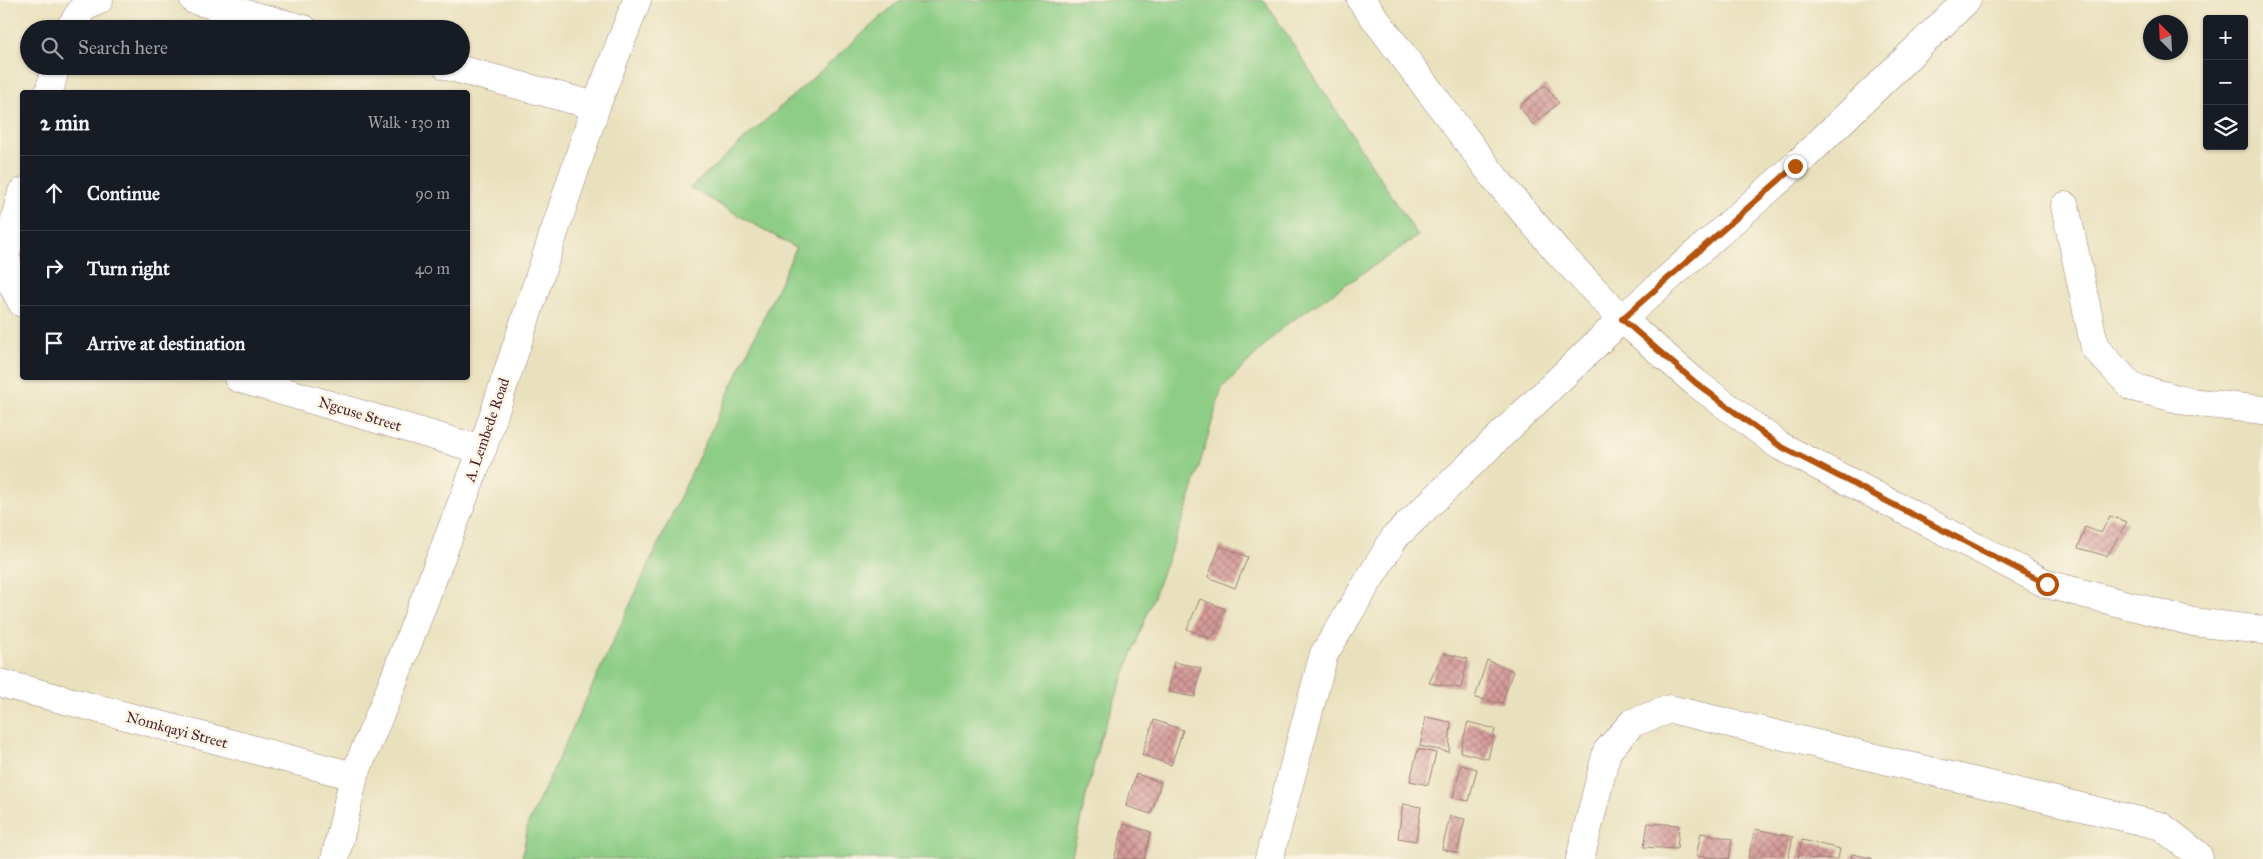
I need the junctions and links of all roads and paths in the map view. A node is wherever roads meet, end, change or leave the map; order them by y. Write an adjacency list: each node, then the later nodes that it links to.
1 (99, 0): 6 (street)
2 (194, 0): 7 (street)
3 (637, 0): 11 (street, A. Lembede Road)
4 (1361, 0): 15 (street)
5 (1968, 0): 15 (street)
6 (74, 20)
7 (270, 20)
8 (470, 72): 11 (street)
9 (54, 75): 10 (street)
10 (50, 90)
11 (596, 106): 18 (street, A. Lembede Road)
12 (20, 200): 14 (street)
13 (2065, 206): 17 (street)
14 (20, 299)
15 (1622, 319): 19 (street); 23 (street)
16 (245, 380): 18 (street, Ngcuse Street)
17 (2263, 410)
18 (482, 450): 21 (street, A. Lembede Road)
19 (2263, 630)
20 (0, 683): 21 (street, Nomkqayi Street)
21 (354, 776): 22 (street, A. Lembede Road)
22 (335, 859)
23 (1269, 859)
24 (1580, 859): 25 (street)
25 (2199, 859)

